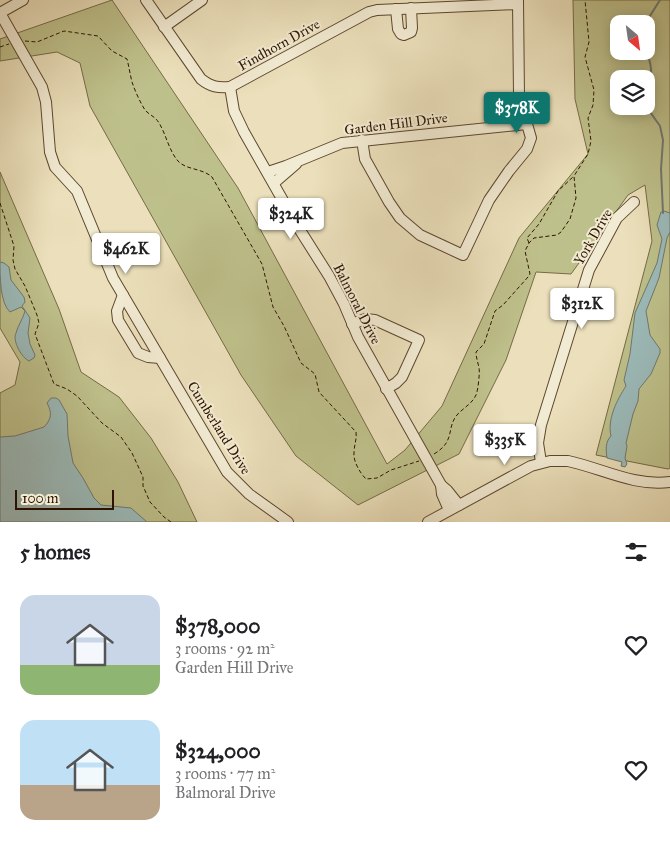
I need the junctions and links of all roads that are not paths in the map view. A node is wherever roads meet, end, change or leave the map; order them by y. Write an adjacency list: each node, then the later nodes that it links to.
1 (23, 0): 7 (street)
2 (146, 0): 8 (street)
3 (202, 0): 8 (street)
4 (518, 2): 5 (street, Findhorn Drive); 10 (street)
5 (411, 8): 6 (street, Findhorn Drive); 6 (street)
6 (396, 9): 9 (street, Findhorn Drive)
7 (0, 13): 16 (street, Cumberland Drive)
8 (164, 27): 9 (street)
9 (230, 87): 13 (street, Balmoral Drive)
10 (527, 124): 11 (street, Garden Hill Drive); 11 (street)
11 (362, 140): 12 (street, Garden Hill Drive)
12 (300, 160): 13 (street, Garden Hill Drive); 14 (street, Garden Hill Drive)
13 (268, 172): 14 (street, Balmoral Drive)
14 (274, 184): 17 (street, Balmoral Drive)
15 (634, 202): 20 (street, York Drive)
16 (123, 295): 18 (street, Cumberland Drive); 18 (street)
17 (352, 324): 19 (street, Balmoral Drive); 19 (street)
18 (160, 358): 23 (street, Cumberland Drive)
19 (386, 389): 22 (street, Balmoral Drive)
20 (541, 462): 21 (street); 22 (street)
21 (670, 482)
22 (454, 508): 24 (street)
23 (288, 522)
24 (428, 522)

